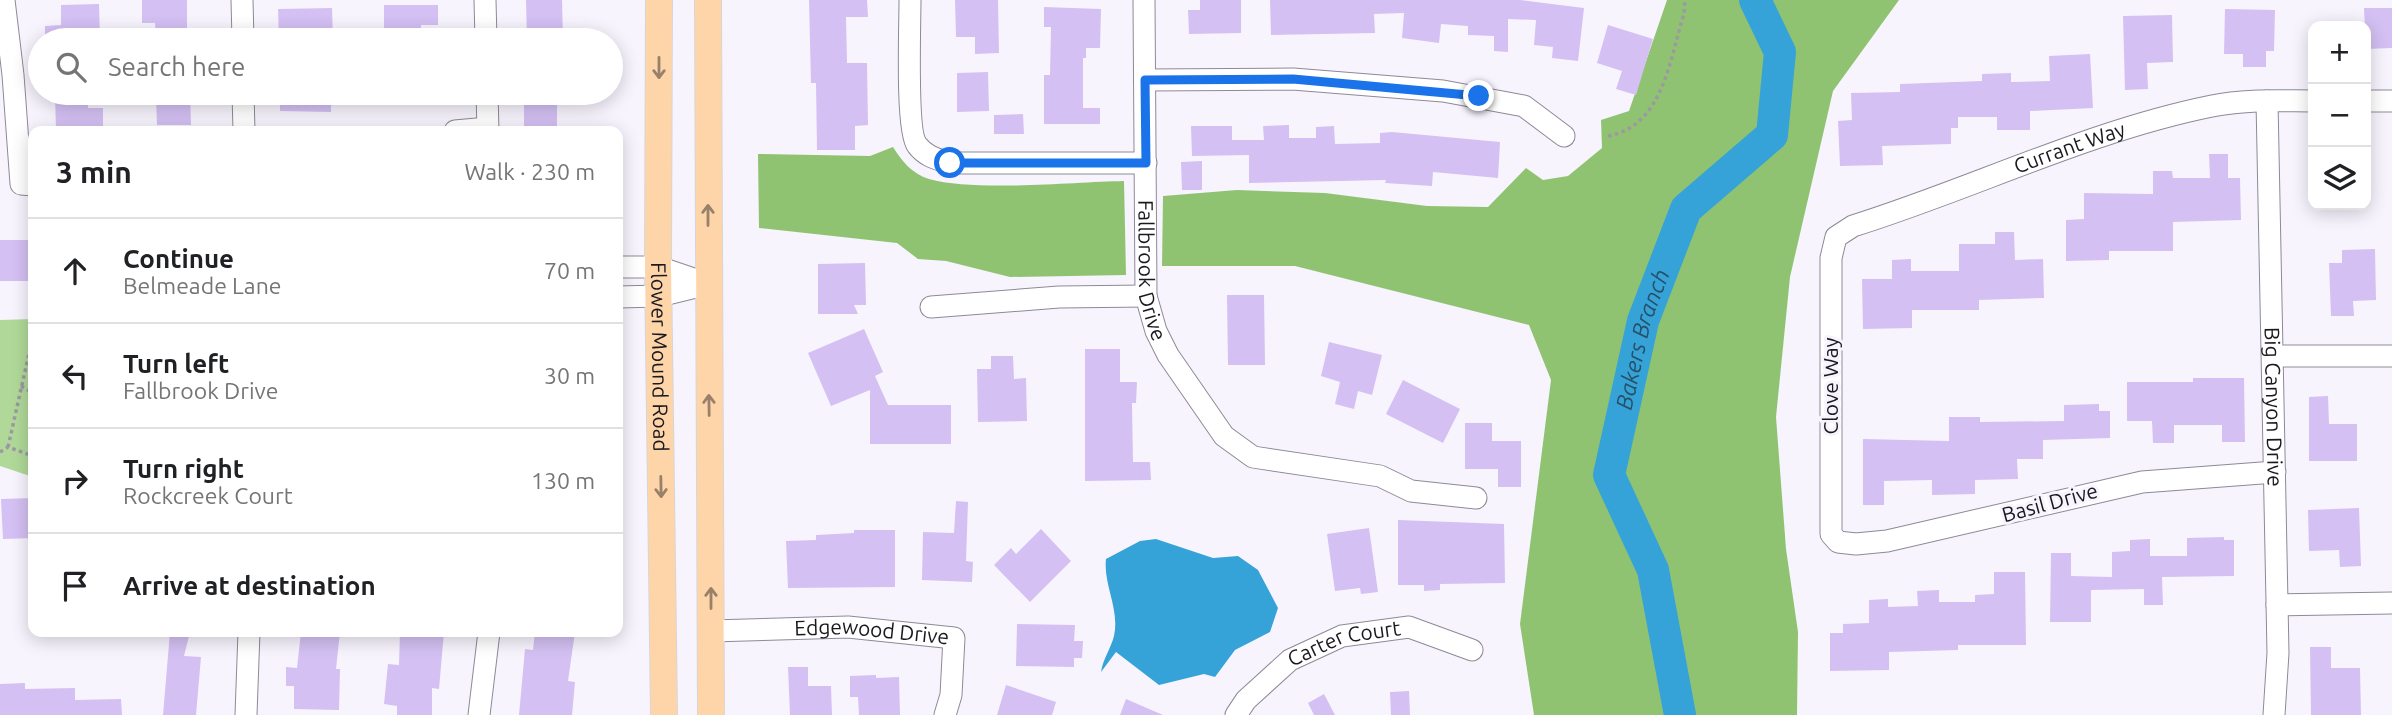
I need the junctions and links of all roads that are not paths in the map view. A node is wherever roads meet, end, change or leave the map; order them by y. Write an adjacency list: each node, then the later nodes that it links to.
1 (242, 0): 8 (street)
2 (485, 0): 9 (street)
3 (659, 0): 24 (main road, Flower Mound Road, one-way to 24)
4 (708, 0): 25 (main road, one-way to 4)
5 (910, 0): 20 (street)
6 (1144, 0): 10 (street, Fallbrook Drive)
7 (3, 14): 21 (street)
8 (243, 28)
9 (486, 28)
10 (1145, 80): 19 (street); 20 (street, Fallbrook Drive)
11 (2267, 101): 12 (street, Currant Way); 22 (street, Currant Way); 30 (street, Big Canyon Drive)
12 (2308, 101)
13 (2371, 101): 14 (street)
14 (2392, 101)
15 (243, 105): 17 (street)
16 (487, 105): 18 (street)
17 (244, 126)
18 (488, 126)
19 (1563, 136)
20 (1146, 163): 27 (street, Fallbrook Drive)
21 (27, 184)
22 (1836, 237): 34 (street, Clove Way)
23 (623, 267): 24 (street)
24 (658, 267): 25 (street); 26 (main road, Flower Mound Road)
25 (708, 284): 26 (street); 37 (main road, one-way to 25)
26 (659, 296): 28 (street); 43 (main road, Flower Mound Road, one-way to 43)
27 (1146, 296): 29 (street); 33 (street, Fallbrook Drive)
28 (623, 298)
29 (931, 307)
30 (2274, 356): 31 (street); 32 (street, Big Canyon Drive)
31 (2392, 356)
32 (2275, 472): 34 (street, Basil Drive); 36 (street, Big Canyon Drive)
33 (1476, 498)
34 (1830, 534)
35 (2392, 603): 36 (street)
36 (2277, 605): 47 (street, Big Canyon Drive)
37 (711, 631): 44 (main road); 45 (street, Edgewood Drive)
38 (249, 637): 41 (street)
39 (488, 637): 42 (street)
40 (1472, 650): 46 (street, Carter Court)
41 (246, 715)
42 (479, 715)
43 (664, 715)
44 (711, 715)
45 (945, 715)
46 (1236, 715)
47 (2274, 715)

